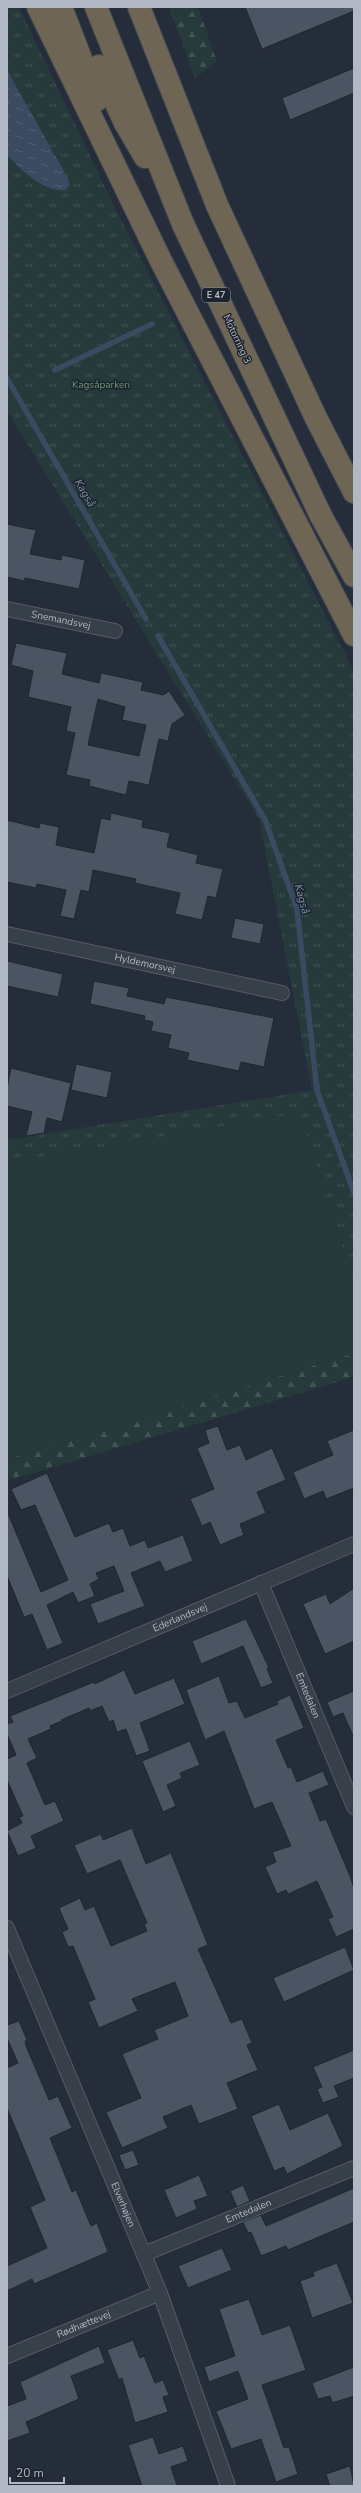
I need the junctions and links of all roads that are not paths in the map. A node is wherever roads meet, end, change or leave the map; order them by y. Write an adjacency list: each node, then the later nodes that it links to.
1 (38, 7): 7 (highway)
2 (61, 7): 7 (highway)
3 (73, 7): 6 (highway)
4 (96, 7): 6 (highway, Motorring 3 / E 47)
5 (139, 7): 8 (highway)
6 (183, 224): 9 (highway, Motorring 3 / E 47)
7 (161, 261): 12 (highway)
8 (354, 492)
9 (354, 576)
10 (7, 609): 11 (street, Snemandsvej)
11 (115, 631)
12 (354, 635)
13 (7, 934): 14 (street, Hyldemorsvej)
14 (282, 993)
15 (354, 1544): 16 (street, Ederlandsvej)
16 (261, 1584): 17 (street, Ederlandsvej); 18 (street, Emtedalen)
17 (7, 1691)
18 (354, 1807)
19 (7, 1928): 21 (street, Elverhøjen)
20 (354, 2168): 21 (street, Emtedalen)
21 (144, 2254): 22 (street, Elverhøjen)
22 (160, 2294): 23 (street, Rødhættevej); 24 (street, Elverhøjen)
23 (7, 2356)
24 (228, 2486)

